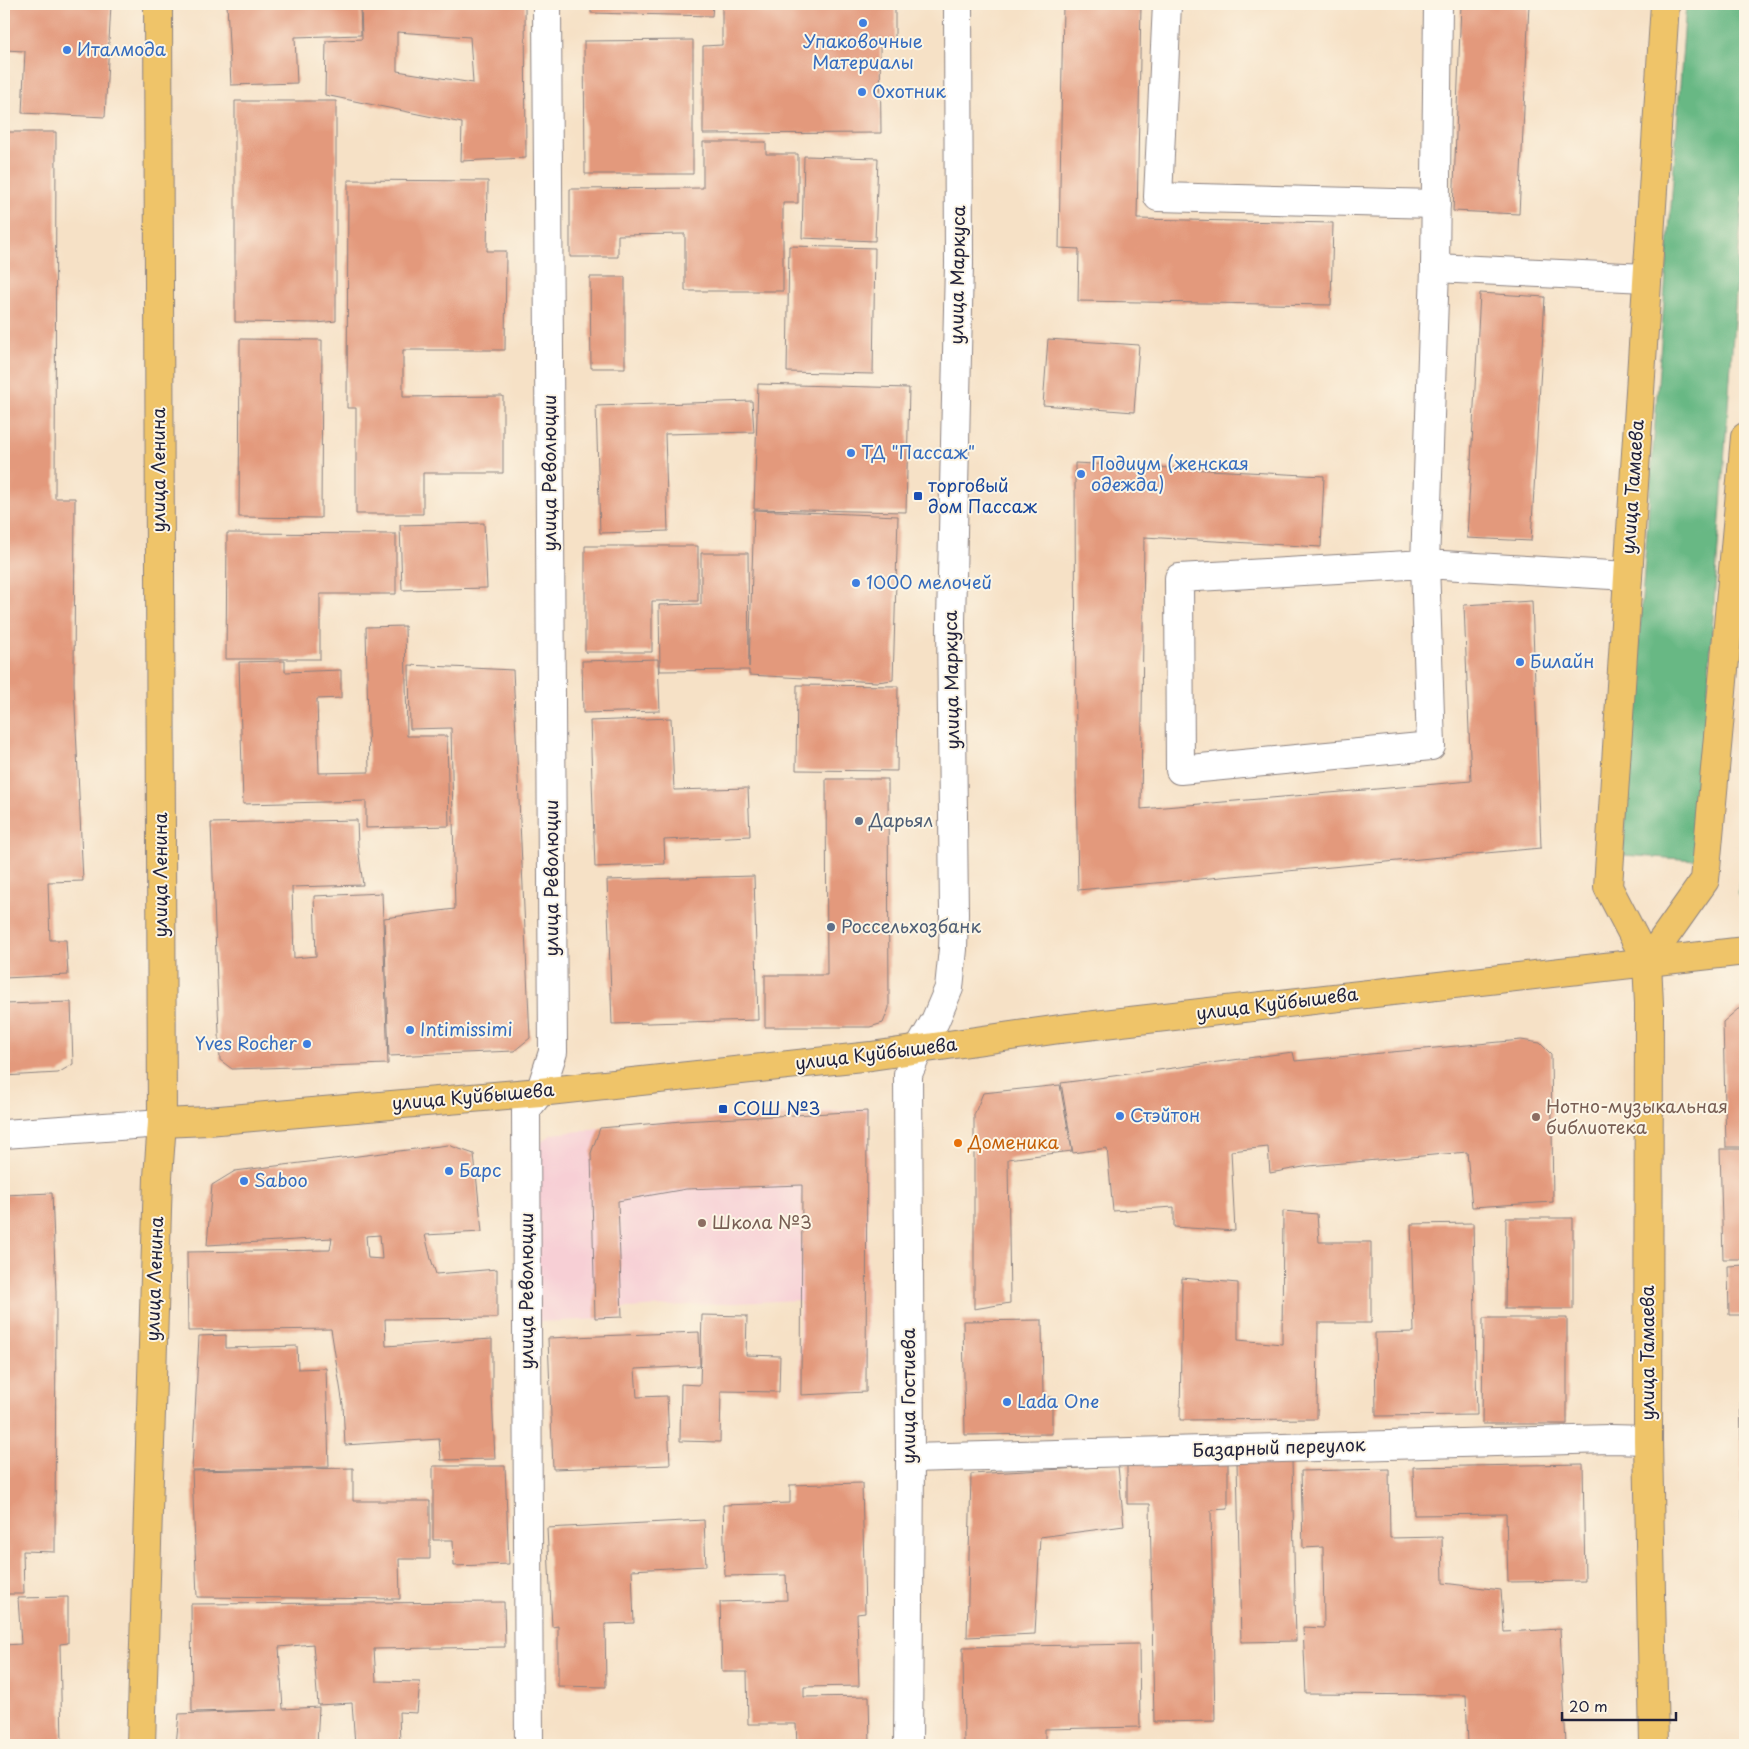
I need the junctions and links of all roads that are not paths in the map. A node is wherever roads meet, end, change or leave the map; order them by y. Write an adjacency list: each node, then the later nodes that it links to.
1 (158, 4): 17 (main road, улица Ленина)
2 (547, 4): 16 (street, улица Революции)
3 (958, 4): 15 (street, улица Маркуса)
4 (1167, 4): 7 (street)
5 (1438, 4): 7 (street)
6 (1665, 4): 9 (main road, улица Тамаева)
7 (1436, 204): 8 (street)
8 (1435, 268): 9 (street); 11 (street)
9 (1646, 278): 12 (main road, улица Тамаева)
10 (1745, 437): 14 (main road)
11 (1425, 564): 11 (street); 12 (street)
12 (1628, 576): 14 (main road, улица Тамаева)
13 (1745, 950): 14 (main road, улица Куйбышева)
14 (1646, 962): 15 (main road, улица Куйбышева); 19 (main road, улица Тамаева)
15 (919, 1050): 16 (main road, улица Куйбышева); 20 (street, улица Гостиева)
16 (540, 1092): 17 (main road, улица Куйбышева); 22 (street, улица Революции)
17 (162, 1123): 18 (street, улица Куйбышева); 21 (main road, улица Ленина)
18 (4, 1134)
19 (1648, 1440): 20 (street, Базарный переулок); 24 (main road, улица Тамаева)
20 (910, 1458): 23 (street, улица Гостиева)
21 (141, 1745)
22 (529, 1745)
23 (908, 1745)
24 (1654, 1745)

